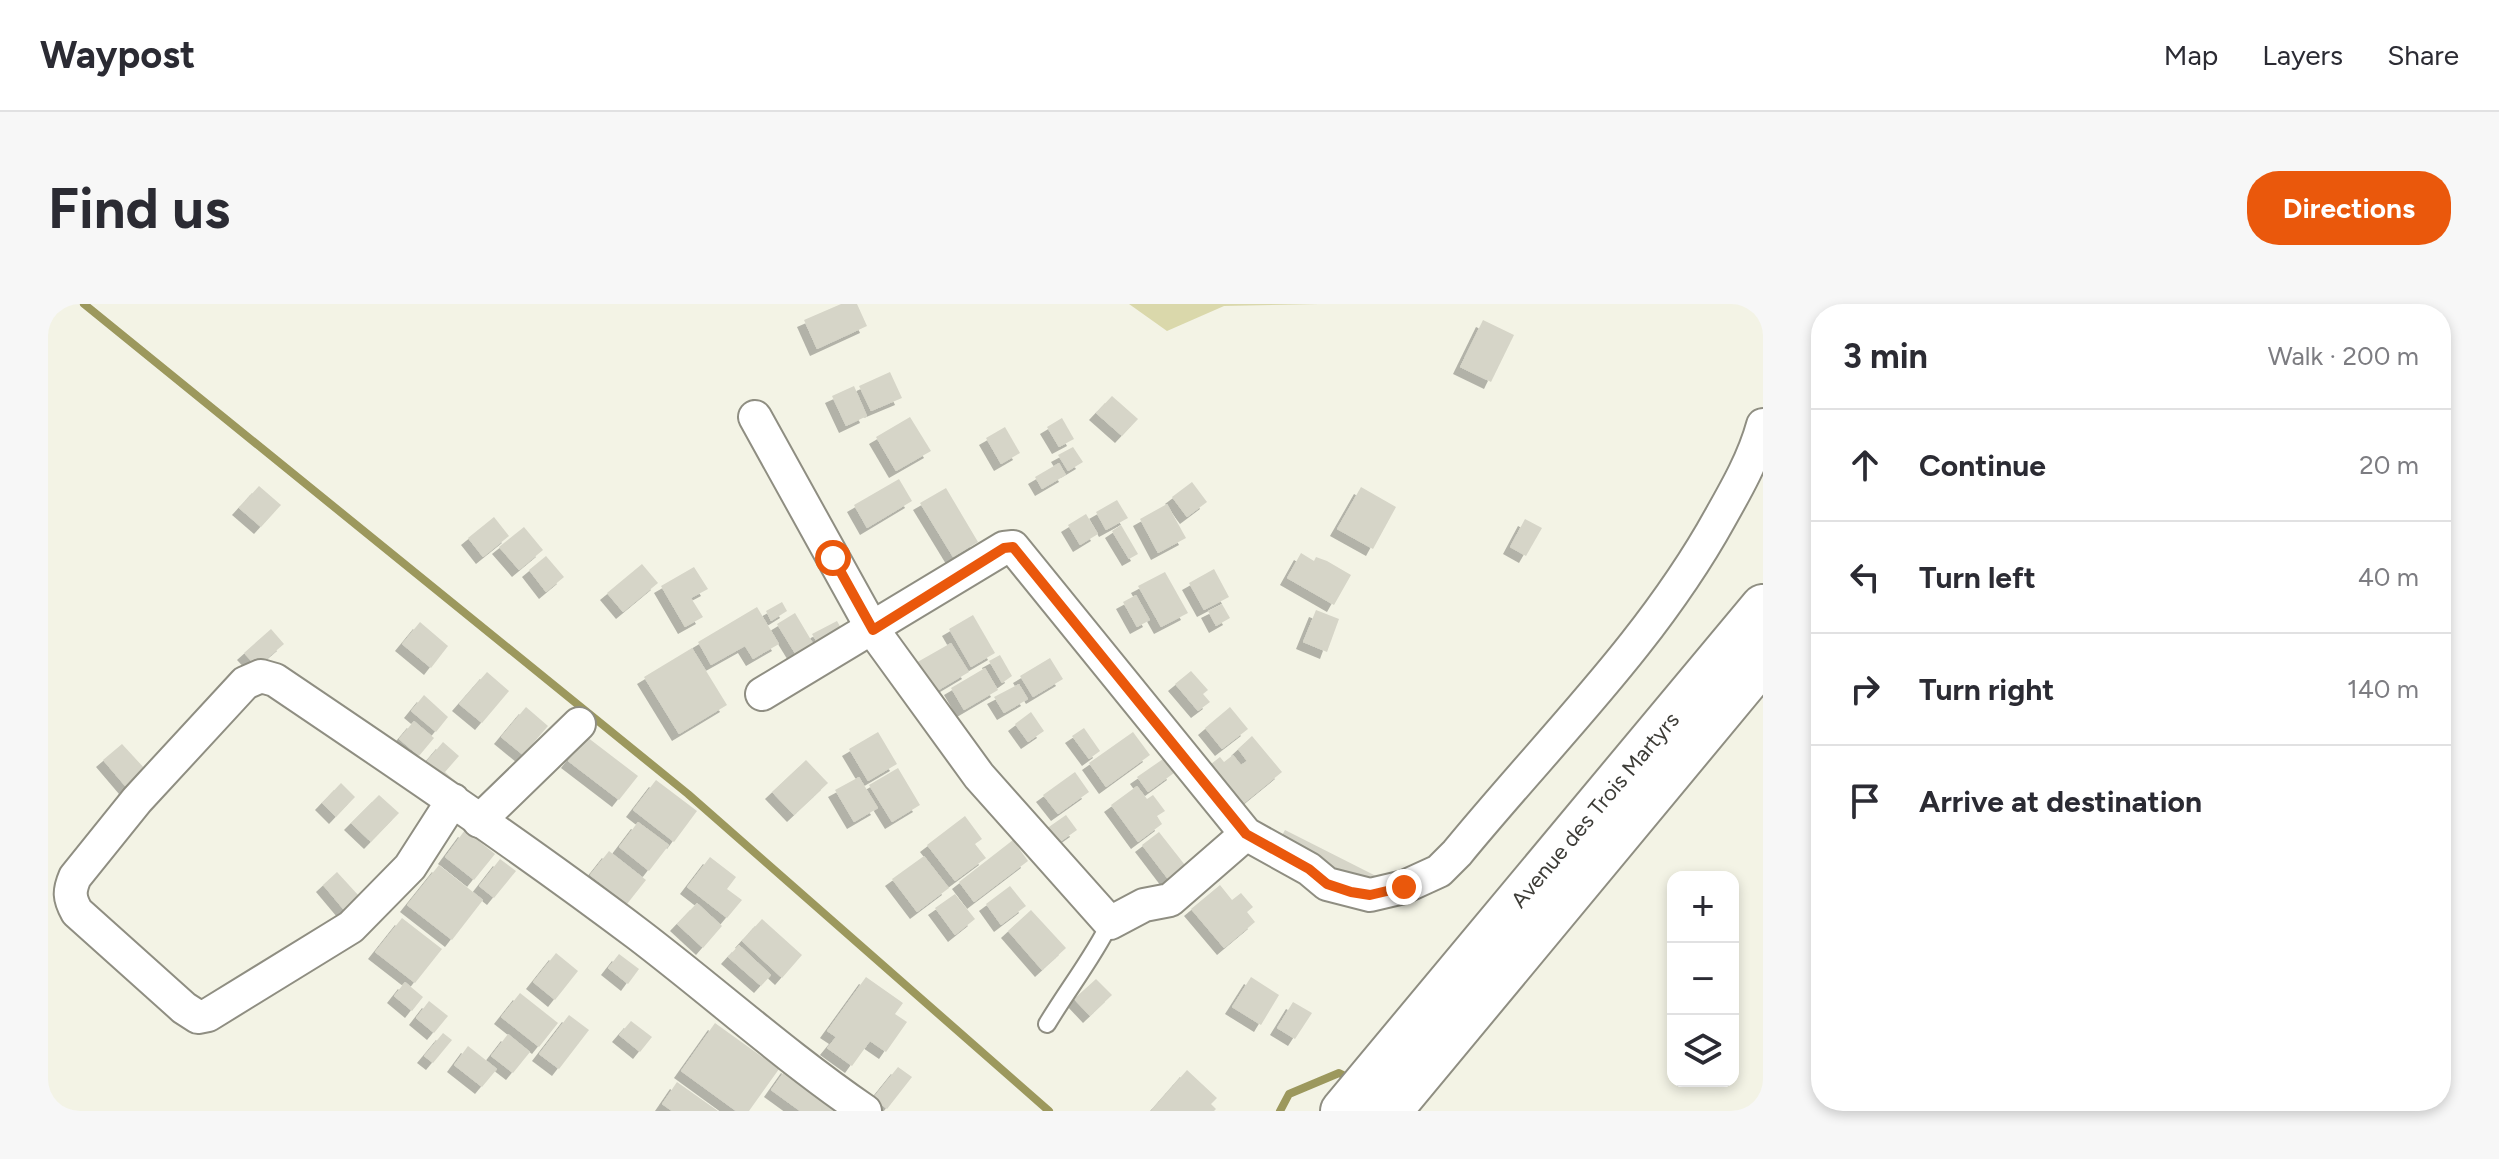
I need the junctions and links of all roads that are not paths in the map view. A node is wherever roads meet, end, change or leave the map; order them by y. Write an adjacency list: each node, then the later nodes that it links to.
1 (755, 417): 4 (street)
2 (1763, 425): 10 (street)
3 (1763, 607): 12 (highway, Avenue des Trois Martyrs)
4 (873, 630): 6 (street); 10 (street); 11 (street)
5 (1763, 660): 12 (highway, Avenue des Trois Martyrs)
6 (762, 694)
7 (579, 724): 9 (street)
8 (453, 800): 8 (street); 9 (street)
9 (479, 821): 14 (street)
10 (1246, 834): 11 (street)
11 (1110, 923): 13 (lane)
12 (1439, 1023): 15 (highway); 16 (highway)
13 (1047, 1024)
14 (865, 1111)
15 (1343, 1111)
16 (1389, 1111)

